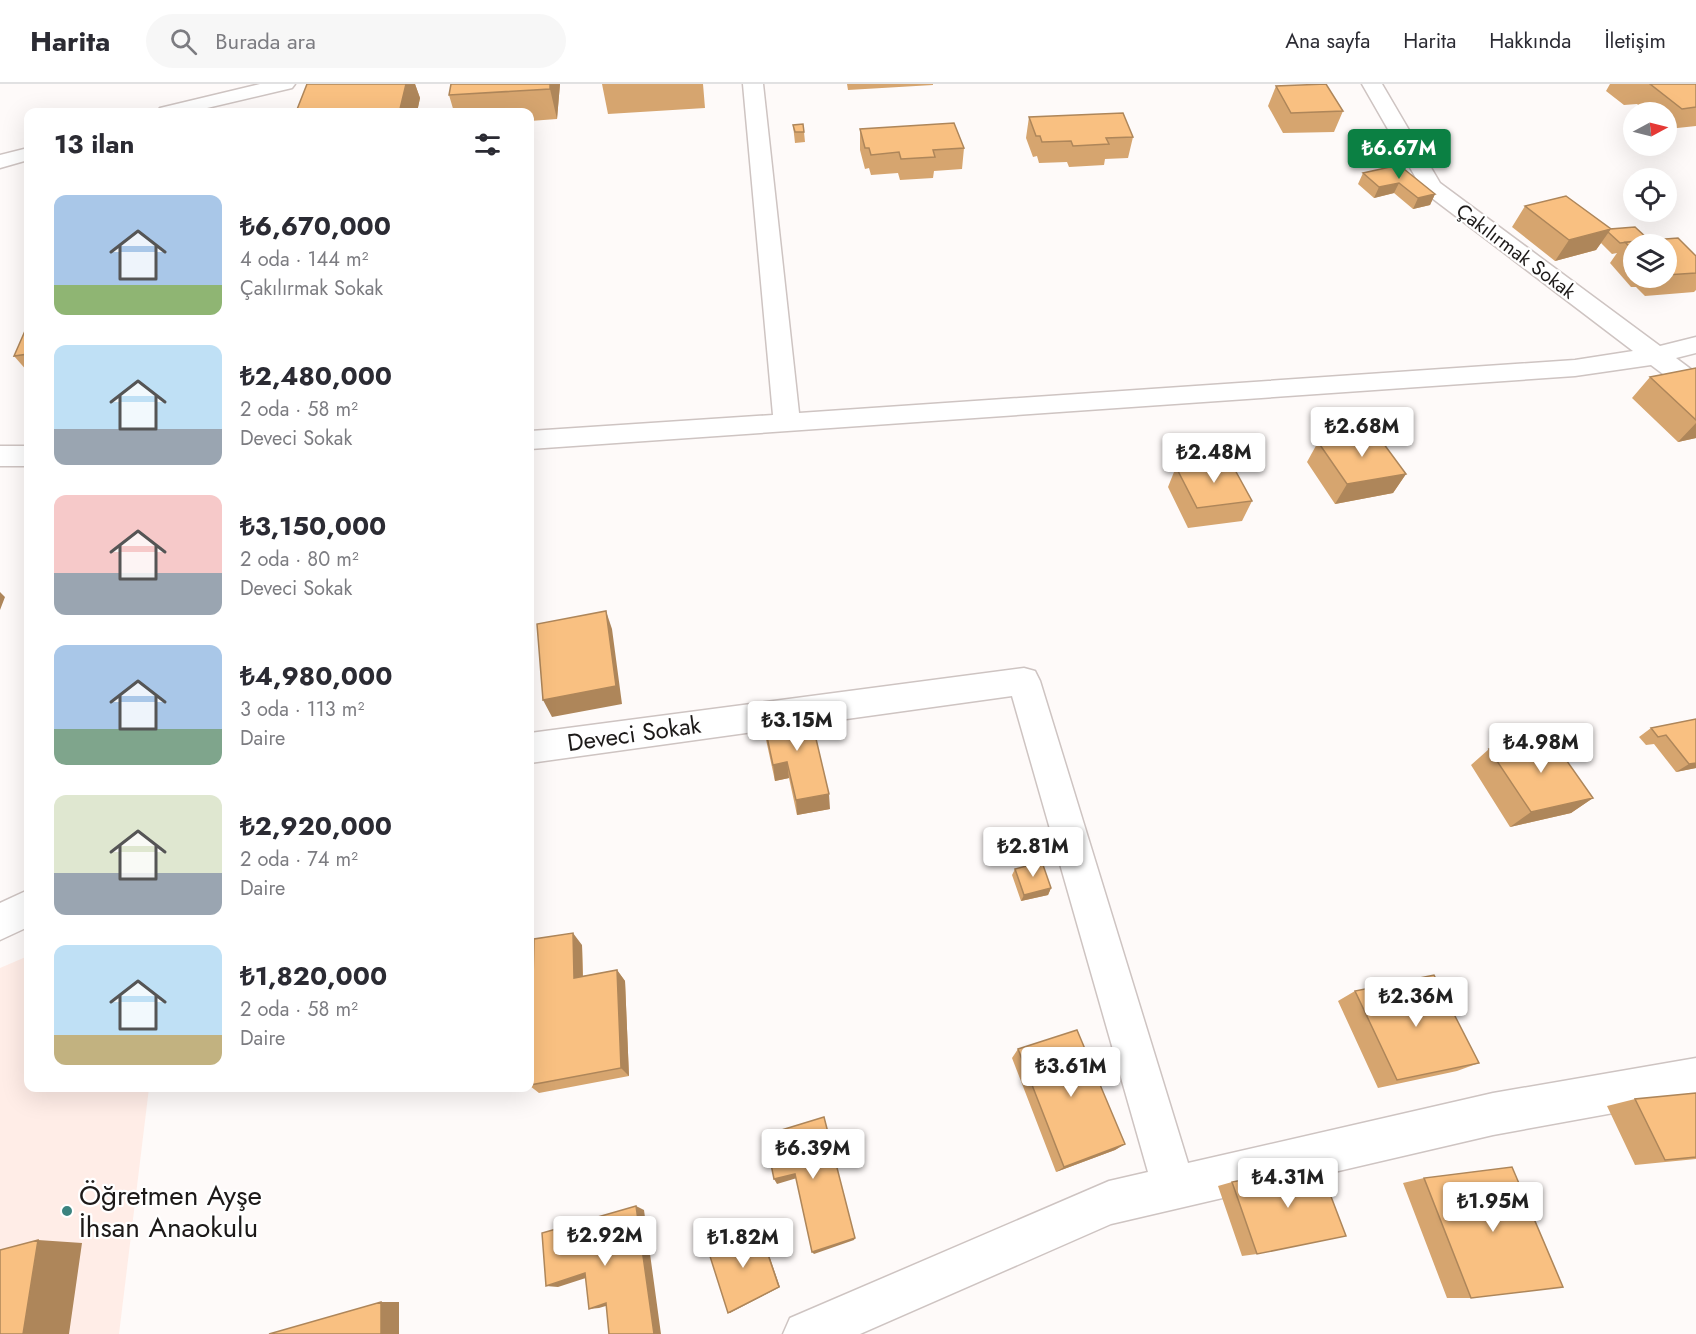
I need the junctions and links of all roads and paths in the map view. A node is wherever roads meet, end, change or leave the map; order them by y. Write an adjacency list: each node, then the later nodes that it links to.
1 (285, 84): 4 (street)
2 (753, 84): 10 (street)
3 (1372, 84): 8 (street, Çakılırmak Sokak)
4 (183, 108)
5 (24, 155): 6 (street)
6 (0, 162)
7 (1696, 345): 8 (street)
8 (1654, 356): 9 (street, Çakılırmak Sokak); 10 (street)
9 (1696, 386)
10 (787, 423): 11 (street)
11 (534, 440)
12 (0, 456): 13 (street)
13 (24, 456)
14 (534, 747): 18 (street, Deveci Sokak)
15 (24, 910): 16 (street)
16 (0, 922)
17 (1696, 1078): 18 (street)
18 (1174, 1188): 19 (street)
19 (806, 1334)

